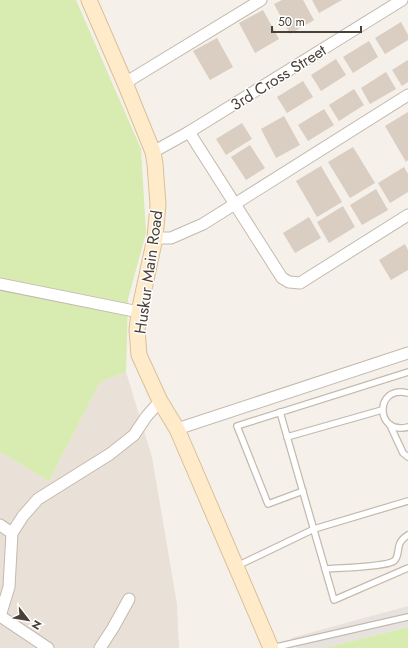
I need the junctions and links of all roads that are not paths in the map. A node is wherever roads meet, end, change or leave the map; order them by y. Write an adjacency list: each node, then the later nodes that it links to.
1 (89, 0): 4 (main road, Huskur Main Road)
2 (261, 0): 4 (street)
3 (402, 0): 6 (street, 3rd Cross Street)
4 (125, 83): 7 (main road, Huskur Main Road)
5 (408, 95): 8 (street)
6 (189, 132): 7 (street, 3rd Cross Street); 8 (street)
7 (153, 152): 10 (main road, Huskur Main Road)
8 (234, 204): 9 (street); 10 (street)
9 (408, 215)
10 (155, 238): 12 (main road, Huskur Main Road)
11 (0, 284): 12 (street)
12 (139, 312): 16 (main road, Huskur Main Road)
13 (408, 353): 21 (street)
14 (408, 372): 18 (lane)
15 (408, 393): 17 (lane)
16 (160, 401): 21 (main road, Huskur Main Road); 28 (street)
17 (382, 410): 19 (lane); 22 (lane)
18 (280, 412): 22 (lane); 24 (lane)
19 (390, 425): 20 (lane); 23 (lane)
20 (408, 427)
21 (177, 429): 30 (main road, Huskur Main Road)
22 (287, 437): 24 (lane)
23 (408, 457)
24 (303, 491): 27 (lane)
25 (408, 501): 27 (lane)
26 (0, 526): 28 (street)
27 (314, 528): 30 (lane); 32 (lane)
28 (12, 532): 34 (street)
29 (408, 535): 32 (lane)
30 (237, 566): 38 (main road, Huskur Main Road)
31 (408, 568): 32 (lane)
32 (325, 569)
33 (129, 599): 37 (street)
34 (0, 616): 36 (street)
35 (408, 617): 38 (lane)
36 (48, 648)
37 (100, 648)
38 (271, 648)

